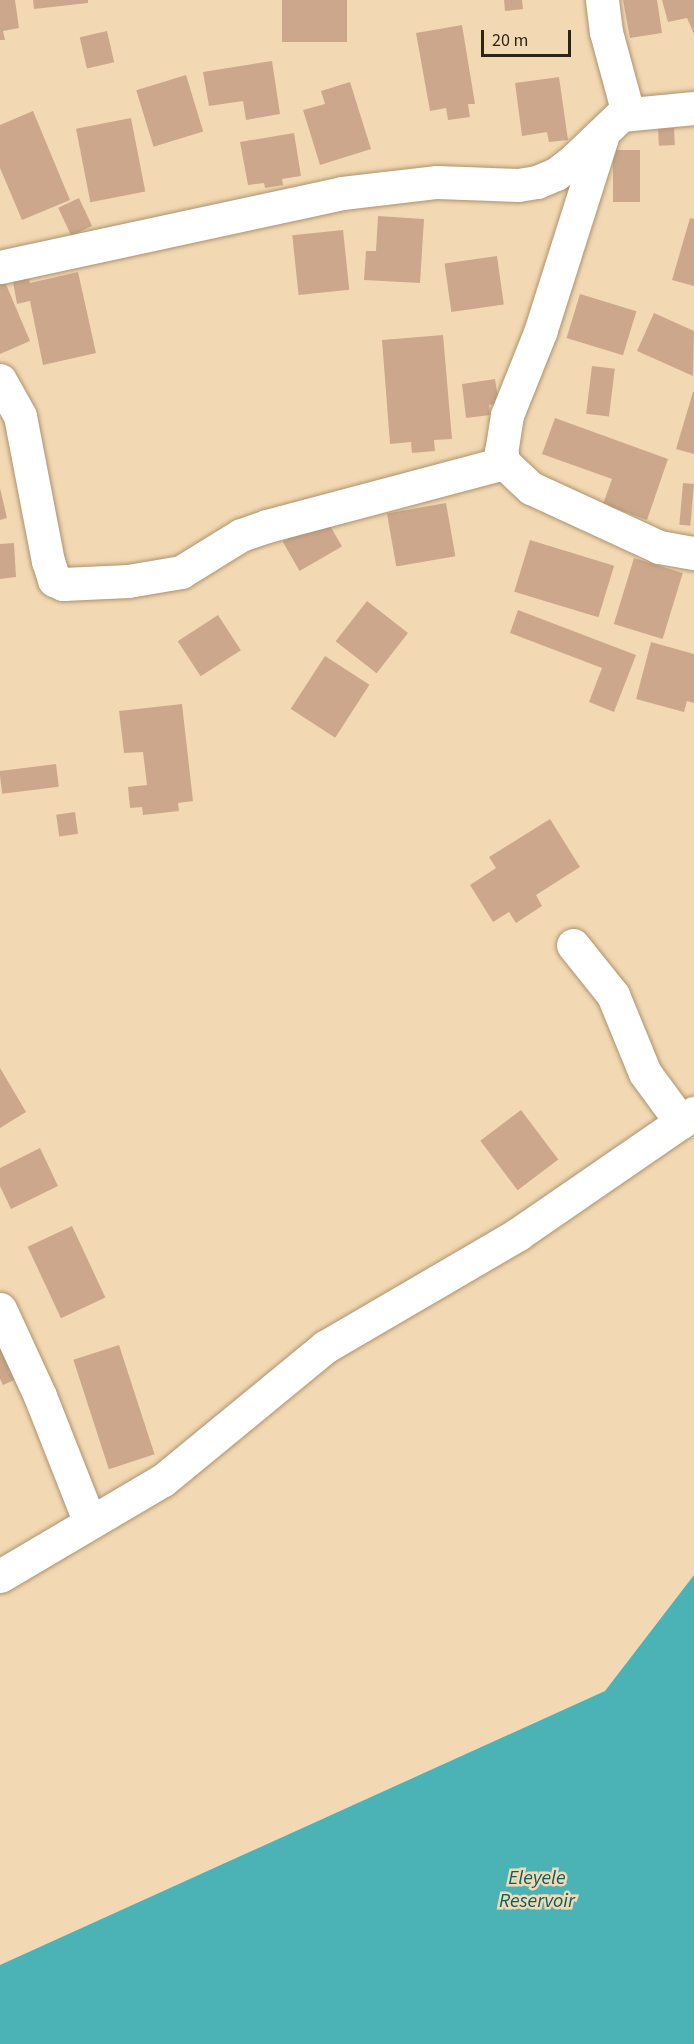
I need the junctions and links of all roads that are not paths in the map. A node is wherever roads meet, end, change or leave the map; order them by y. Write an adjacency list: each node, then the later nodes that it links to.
1 (602, 0): 3 (street)
2 (694, 108): 3 (street)
3 (616, 120): 4 (street); 6 (street)
4 (0, 267)
5 (0, 380): 6 (street)
6 (504, 463): 7 (street)
7 (694, 553)
8 (573, 945): 9 (street)
9 (688, 1118): 11 (street)
10 (0, 1309): 11 (street)
11 (90, 1523): 12 (street)
12 (0, 1576)

